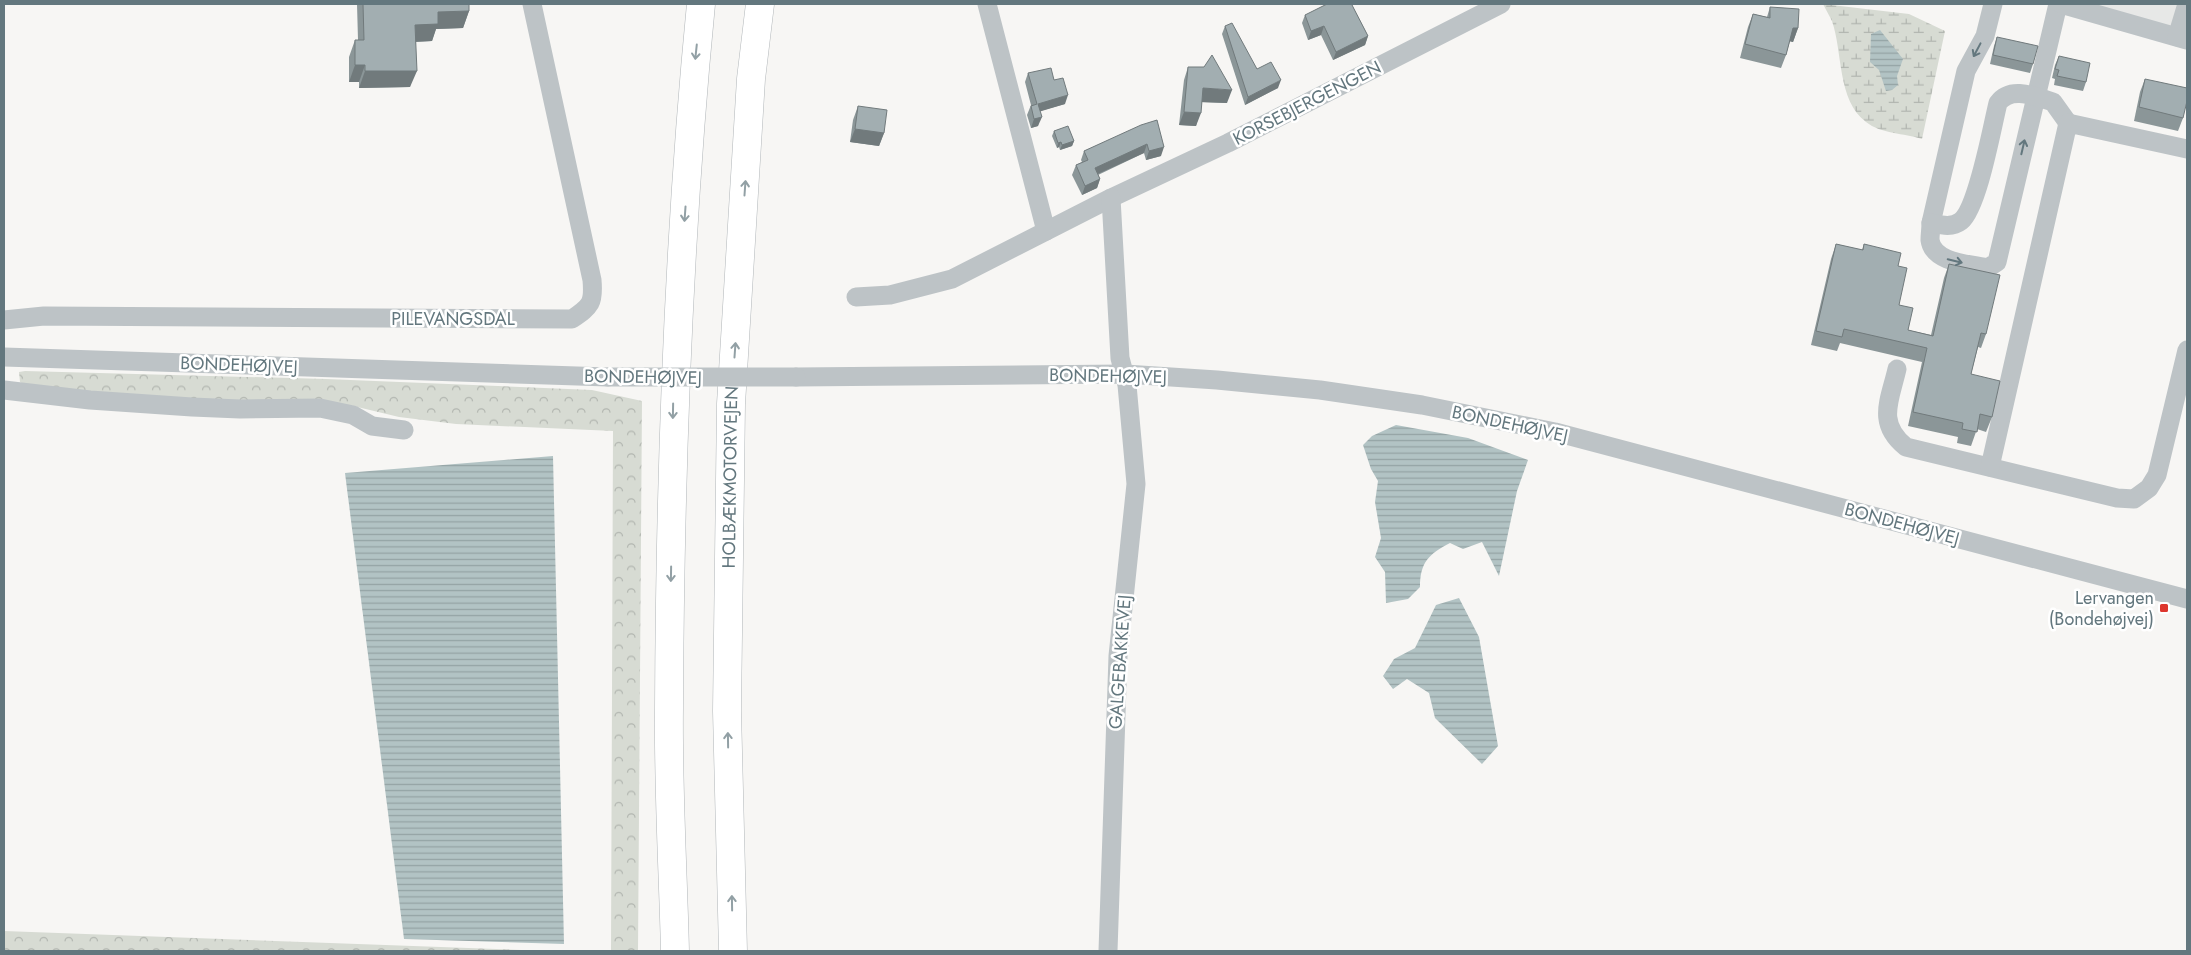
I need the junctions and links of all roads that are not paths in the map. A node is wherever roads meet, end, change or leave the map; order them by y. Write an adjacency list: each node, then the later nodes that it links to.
1 (532, 4): 17 (street, PILEVANGSDAL)
2 (701, 4): 26 (highway, one-way to 26)
3 (760, 4): 27 (highway, HOLBÆKMOTORVEJEN, one-way to 3)
4 (987, 4): 15 (street)
5 (1501, 4): 13 (street, KORSEBJERGENGEN)
6 (1992, 4): 14 (street, one-way to 14)
7 (2059, 4): 9 (street); 10 (street)
8 (2187, 4): 9 (street)
9 (2182, 39)
10 (2034, 96): 11 (street); 14 (street); 14 (street, one-way to 10)
11 (2068, 123): 12 (street); 24 (street)
12 (2187, 149)
13 (1111, 198): 15 (street, KORSEBJERGENGEN); 21 (street)
14 (1931, 223)
15 (1046, 231): 16 (street, KORSEBJERGENGEN)
16 (856, 297)
17 (4, 320)
18 (2187, 350): 24 (street)
19 (4, 357): 21 (street, BONDEHØJVEJ, bridge)
20 (1898, 368): 24 (street)
21 (1125, 374): 25 (street, BONDEHØJVEJ); 28 (street, GALGEBAKKEVEJ)
22 (4, 390): 23 (street)
23 (404, 430)
24 (1990, 467)
25 (2187, 599)
26 (675, 951)
27 (733, 951)
28 (1108, 951)

